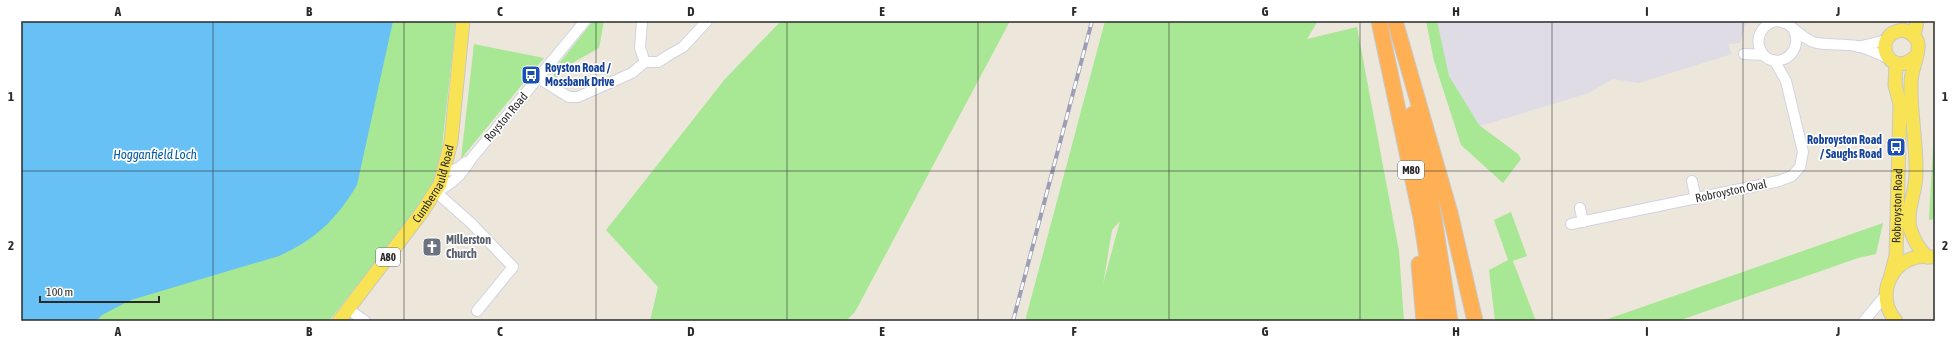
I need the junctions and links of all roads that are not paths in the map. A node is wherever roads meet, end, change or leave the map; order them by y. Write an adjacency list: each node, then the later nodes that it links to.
1 (464, 21): 26 (main road, Cumbernauld Road / A80)
2 (585, 21): 23 (street, Royston Road)
3 (642, 21): 22 (street)
4 (707, 21): 22 (street)
5 (1379, 21): 16 (highway, M80)
6 (1394, 21): 42 (highway, M80); 43 (highway)
7 (1780, 21): 9 (street); 11 (street)
8 (1917, 21): 10 (main road, Robroyston Road)
9 (1766, 23): 12 (street)
10 (1908, 29): 13 (main road); 19 (main road, Robroyston Road)
11 (1794, 30): 14 (street); 17 (street)
12 (1757, 40): 18 (street); 18 (street)
13 (1886, 40): 15 (street); 21 (main road, Robroyston Road)
14 (1816, 43): 15 (street); 17 (street)
15 (1858, 47): 21 (street)
16 (1385, 49): 40 (highway); 41 (highway, M80)
17 (1792, 54): 20 (street); 24 (street)
18 (1764, 55): 20 (street)
19 (1915, 57): 21 (main road); 33 (main road, Robroyston Road)
20 (1774, 60): 24 (street)
21 (1892, 61): 34 (main road, Robroyston Road)
22 (646, 62): 23 (street)
23 (538, 78): 25 (street, Royston Road)
24 (1786, 81): 29 (street, Robroyston Oval)
25 (472, 158): 26 (street, Royston Road); 28 (street, Royston Road)
26 (445, 171): 28 (main road, Cumbernauld Road / A80)
27 (1692, 182): 29 (street)
28 (436, 192): 36 (main road, Cumbernauld Road / A80); 37 (street)
29 (1696, 198): 31 (street, Robroyston Oval)
30 (1580, 208): 31 (street)
31 (1583, 222): 32 (street, Robroyston Oval)
32 (1571, 224)
33 (1933, 258): 34 (main road)
34 (1891, 275): 35 (main road, Robroyston Road)
35 (1885, 296): 44 (street); 45 (main road)
36 (348, 309): 38 (main road, Cumbernauld Road / A80); 39 (street)
37 (477, 311)
38 (339, 321)
39 (365, 321)
40 (1424, 321)
41 (1437, 321)
42 (1450, 321)
43 (1475, 321)
44 (1864, 321)
45 (1896, 321)

